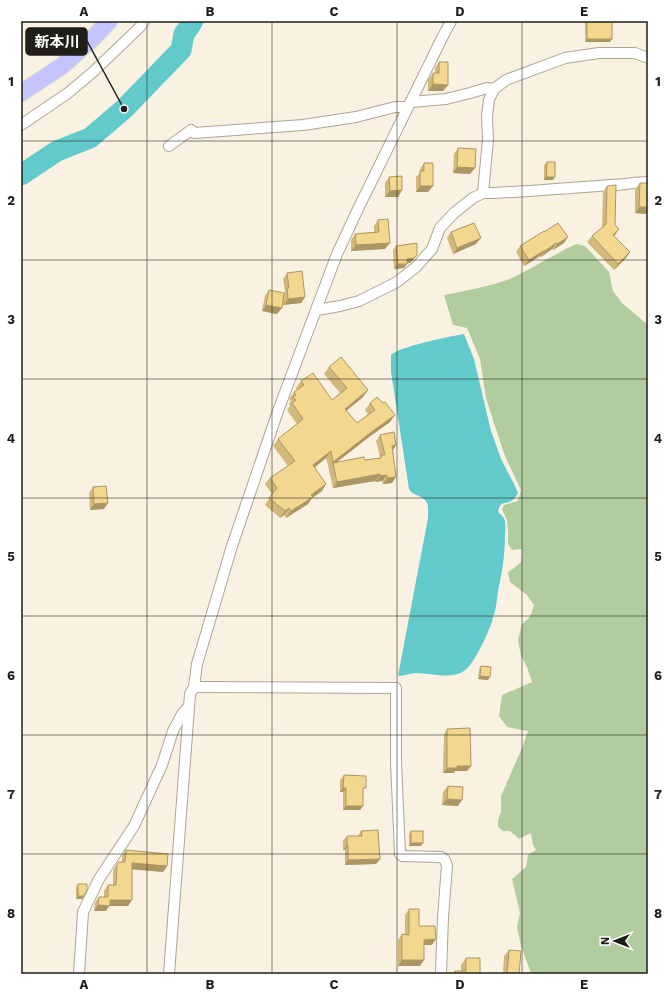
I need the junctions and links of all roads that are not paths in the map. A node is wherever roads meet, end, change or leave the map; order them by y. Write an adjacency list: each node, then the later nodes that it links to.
1 (109, 21): 6 (main road)
2 (144, 21): 8 (street)
3 (451, 21): 7 (street)
4 (648, 58): 5 (street)
5 (494, 89): 7 (street); 11 (street)
6 (21, 92)
7 (409, 105): 9 (street); 12 (street)
8 (21, 125)
9 (169, 146)
10 (648, 182): 11 (street)
11 (483, 193): 12 (street)
12 (316, 310): 13 (street)
13 (194, 687): 14 (street); 17 (street)
14 (189, 706): 15 (street); 16 (street)
15 (80, 974)
16 (169, 974)
17 (441, 974)

